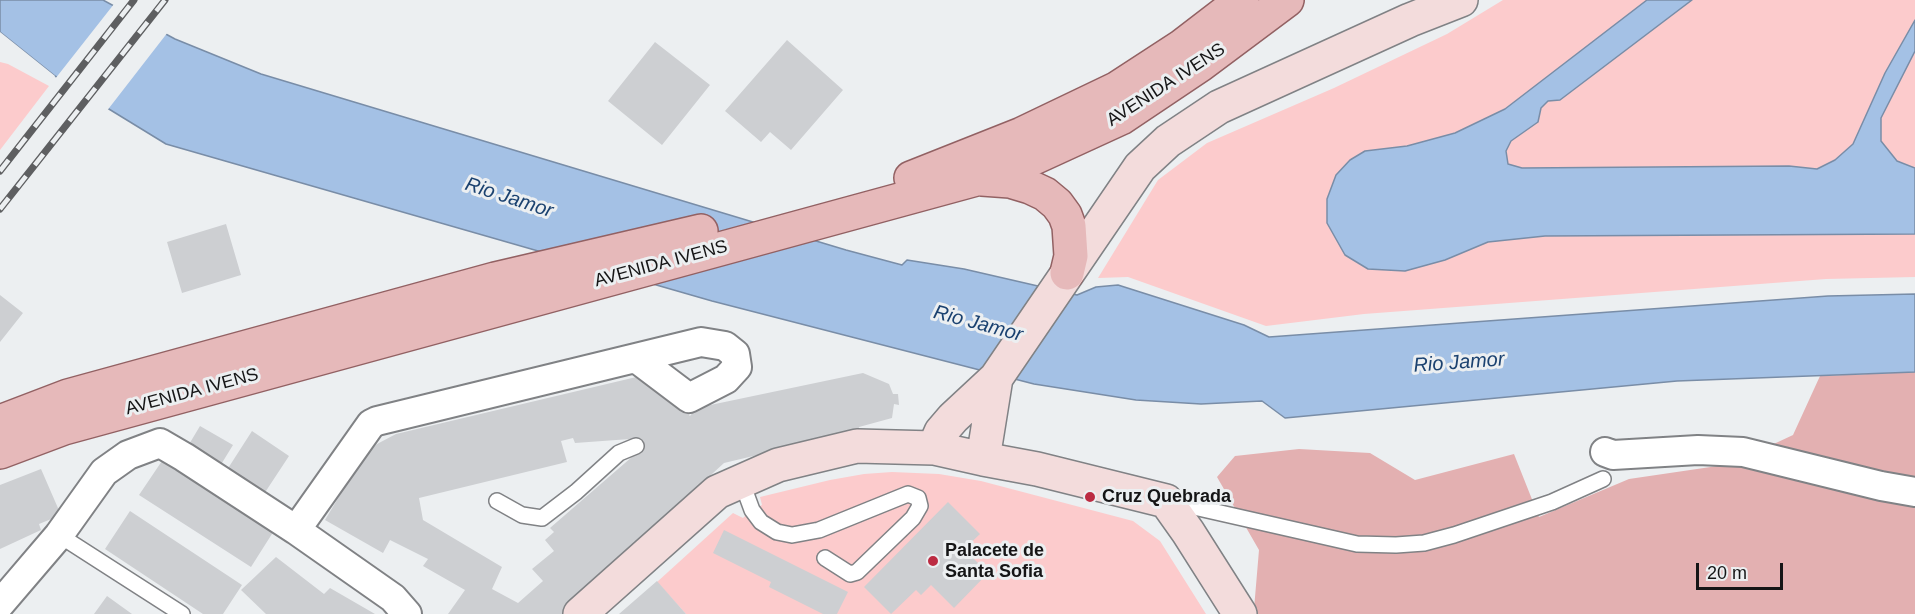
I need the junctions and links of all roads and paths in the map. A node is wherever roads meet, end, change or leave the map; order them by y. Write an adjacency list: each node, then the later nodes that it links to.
1 (1242, 0): 10 (main road, AVENIDA IVENS)
2 (1287, 0): 6 (main road, AVENIDA IVENS)
3 (1436, 0): 5 (street)
4 (1461, 0): 5 (street)
5 (1410, 20): 7 (street)
6 (980, 178): 7 (main road); 13 (main road, AVENIDA IVENS)
7 (1067, 273): 9 (street)
8 (636, 358): 8 (street); 20 (street)
9 (996, 378): 12 (street); 14 (street)
10 (0, 422)
11 (636, 446): 18 (lane)
12 (934, 448): 14 (street); 16 (street)
13 (0, 452)
14 (982, 459): 19 (street)
15 (1604, 465): 17 (street); 19 (lane)
16 (741, 480): 22 (lane); 26 (street)
17 (1915, 492)
18 (497, 501)
19 (1166, 501): 27 (street)
20 (296, 530): 21 (street); 25 (street)
21 (58, 535): 23 (street); 24 (lane)
22 (825, 558)
23 (0, 604)
24 (182, 614)
25 (407, 614)
26 (580, 614)
27 (1240, 614)

